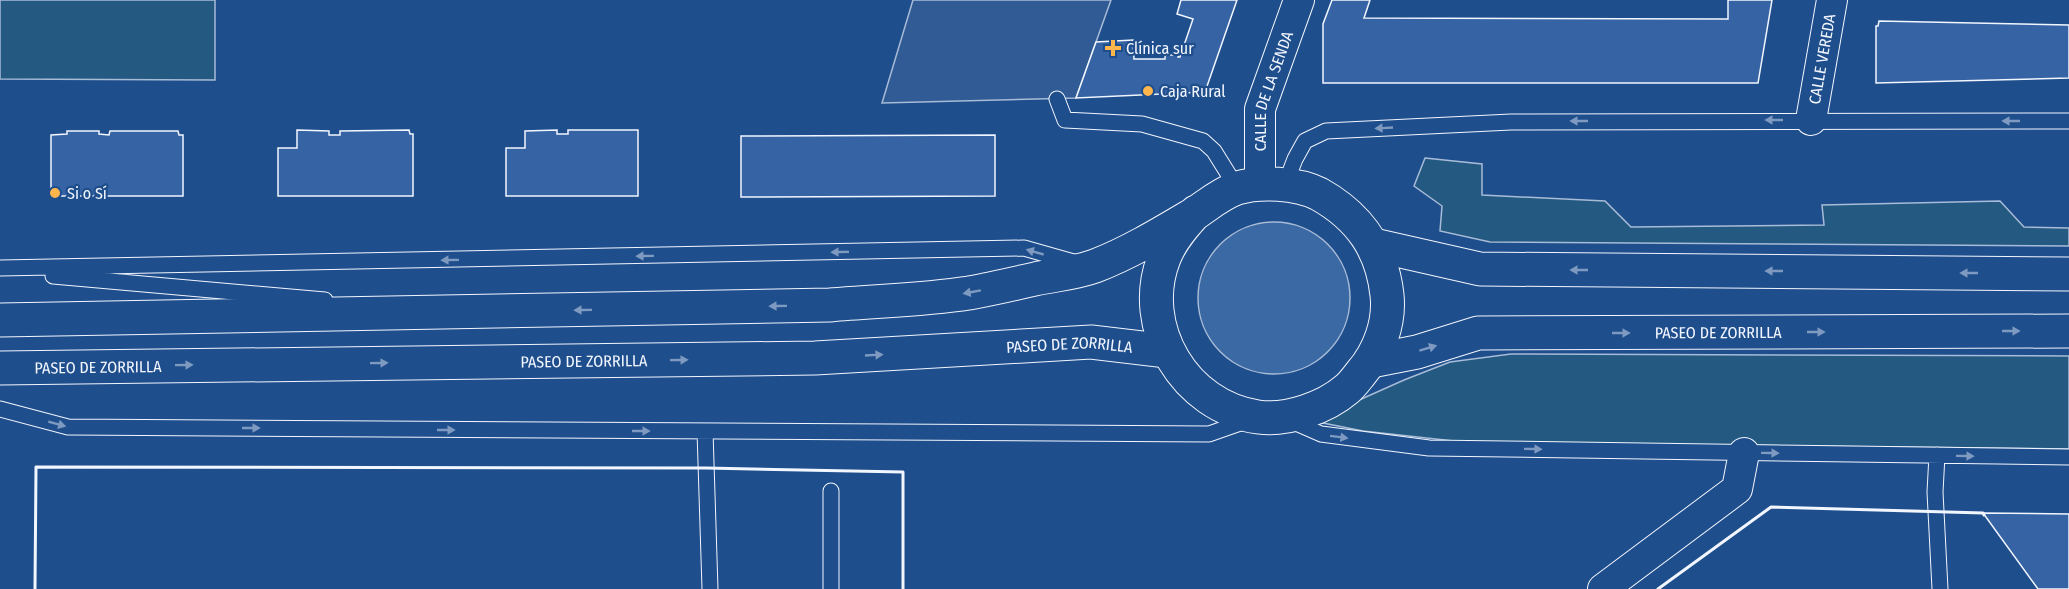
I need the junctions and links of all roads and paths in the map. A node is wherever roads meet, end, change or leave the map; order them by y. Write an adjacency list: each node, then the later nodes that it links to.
1 (1299, 0): 6 (street, CALLE DE LA SENDA)
2 (1832, 0): 4 (street, CALLE VEREDA)
3 (1057, 99): 6 (lane)
4 (1811, 120): 5 (lane, one-way to 4); 6 (lane, one-way to 6)
5 (2069, 121)
6 (1261, 186): 7 (main road); 8 (main road)
7 (1196, 212): 9 (main road); 15 (main road)
8 (1374, 245): 11 (main road, one-way to 8); 16 (main road)
9 (1091, 268): 10 (lane, one-way to 10); 12 (main road, one-way to 12)
10 (0, 270): 12 (lane)
11 (2069, 274)
12 (469, 312): 13 (main road)
13 (0, 321)
14 (2069, 331): 16 (main road, PASEO DE ZORRILLA, one-way to 14)
15 (1167, 351): 17 (main road, PASEO DE ZORRILLA, one-way to 15); 19 (main road)
16 (1371, 362): 19 (main road)
17 (0, 368)
18 (0, 409): 20 (lane, one-way to 20)
19 (1271, 417): 20 (lane); 21 (lane, one-way to 21)
20 (705, 431): 25 (lane)
21 (1744, 453): 22 (lane, one-way to 22); 27 (street)
22 (1937, 455): 23 (lane, one-way to 23); 28 (lane)
23 (2069, 457)
24 (831, 491): 26 (lane)
25 (710, 589)
26 (831, 589)
27 (1604, 589)
28 (1940, 589)

